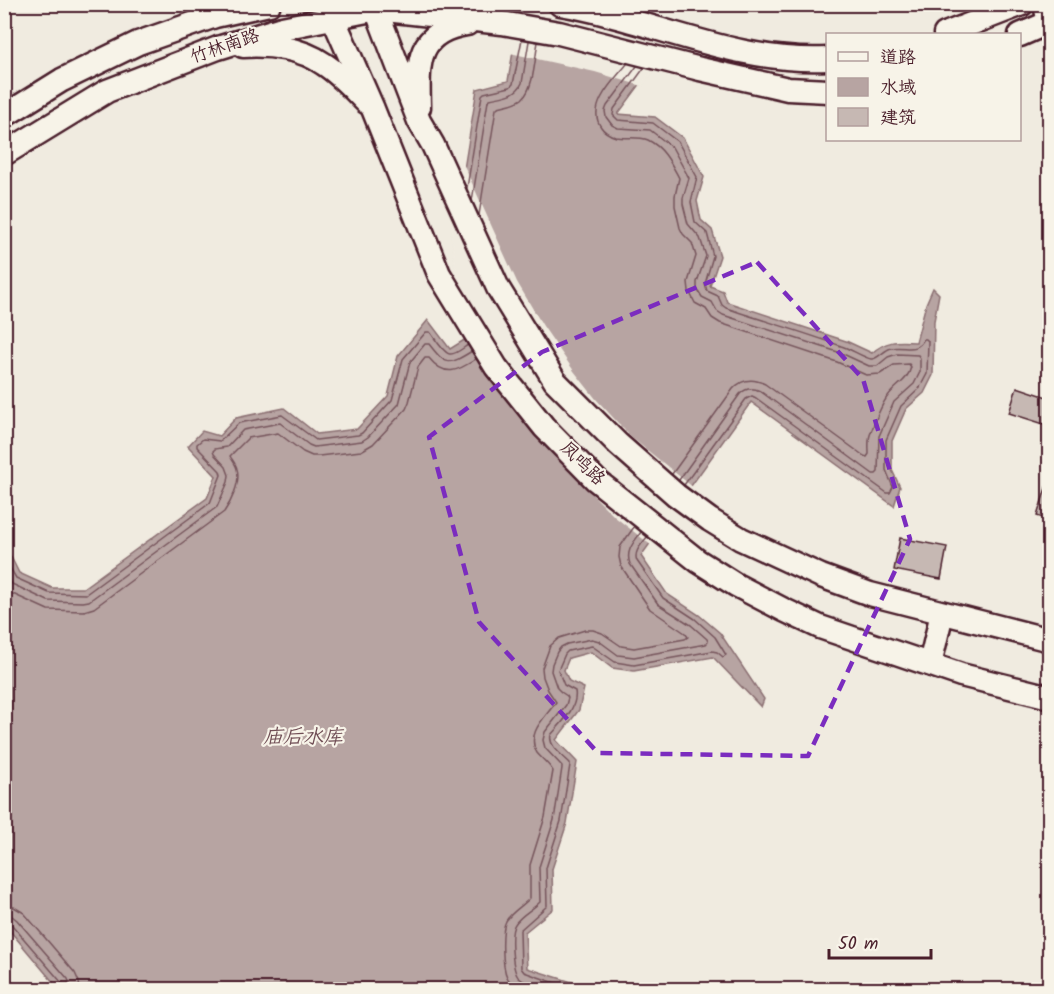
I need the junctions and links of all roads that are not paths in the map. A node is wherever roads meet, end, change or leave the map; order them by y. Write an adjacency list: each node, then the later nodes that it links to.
1 (269, 4): 5 (main road, 竹林南路)
2 (560, 4): 12 (main road)
3 (1022, 4): 9 (main road)
4 (375, 7): 6 (main road, 竹林南路); 7 (main road, 竹林南路); 16 (main road)
5 (225, 10): 15 (main road, 竹林南路)
6 (330, 11): 11 (main road, 竹林南路); 14 (main road, 凤鸣路)
7 (492, 22): 13 (main road, 竹林南路); 16 (main road)
8 (1045, 24): 10 (main road)
9 (948, 33)
10 (1021, 35)
11 (218, 48): 14 (main road); 17 (main road, 竹林南路)
12 (826, 59)
13 (826, 91)
14 (373, 109): 20 (main road, 凤鸣路)
15 (4, 116)
16 (419, 121): 18 (main road)
17 (4, 154)
18 (942, 614): 19 (main road); 20 (main road)
19 (1050, 640)
20 (930, 664): 21 (main road, 凤鸣路)
21 (1050, 697)

